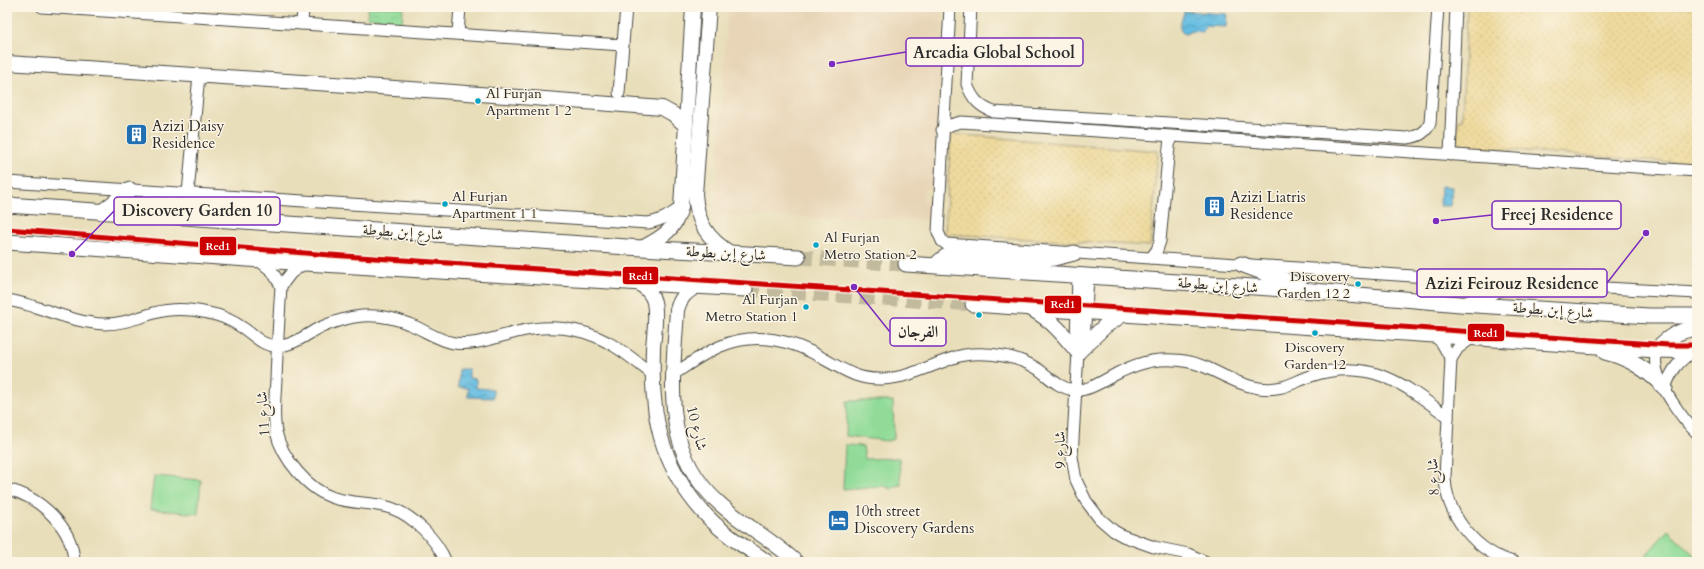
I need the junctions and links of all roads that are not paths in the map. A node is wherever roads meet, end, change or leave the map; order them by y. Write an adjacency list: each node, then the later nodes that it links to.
1 (42, 7): 12 (street)
2 (303, 7): 13 (street)
3 (460, 7): 14 (street)
4 (626, 7): 15 (street)
5 (693, 7): 22 (street)
6 (709, 7): 40 (street)
7 (950, 7): 19 (street)
8 (971, 7): 21 (street)
9 (1438, 7): 23 (street)
10 (1449, 7): 28 (street)
11 (1456, 7): 28 (street)
12 (194, 12): 13 (street)
13 (302, 24): 14 (street)
14 (458, 34): 15 (street)
15 (623, 45): 18 (street)
16 (7, 63): 17 (street)
17 (199, 75): 22 (street); 32 (street)
18 (619, 93)
19 (944, 111): 20 (street); 24 (street)
20 (961, 122): 24 (street); 25 (street)
21 (1186, 124): 23 (street); 26 (street)
22 (685, 125): 34 (street)
23 (1209, 125): 27 (street)
24 (942, 130): 39 (street)
25 (1170, 137): 26 (street); 36 (street)
26 (1185, 138): 27 (street)
27 (1208, 140): 28 (street)
28 (1446, 155): 29 (street)
29 (1697, 171)
30 (7, 182): 31 (street)
31 (130, 190): 32 (street); 35 (main road)
32 (188, 193): 34 (street)
33 (7, 205): 35 (main road, شارع إبن بطوطة)
34 (681, 207): 38 (street)
35 (102, 212): 38 (main road, شارع إبن بطوطة)
36 (1160, 241): 42 (street); 43 (street)
37 (7, 242): 44 (main road)
38 (642, 248): 40 (main road, شارع إبن بطوطة)
39 (1074, 253): 42 (street); 48 (main road)
40 (732, 254): 41 (main road, شارع إبن بطوطة)
41 (798, 257)
42 (1151, 258): 43 (street)
43 (1169, 259): 47 (street)
44 (258, 260): 45 (main road); 52 (street)
45 (305, 263): 50 (main road); 52 (street)
46 (906, 264): 48 (main road, شارع إبن بطوطة)
47 (1241, 264): 51 (street); 55 (main road)
48 (936, 265): 49 (main road, شارع إبن بطوطة)
49 (1083, 277): 55 (main road, شارع إبن بطوطة); 61 (street, شارع 9)
50 (637, 282): 53 (main road); 74 (street)
51 (1515, 283): 56 (street); 59 (main road)
52 (281, 286): 68 (street, شارع 11)
53 (697, 286): 54 (main road); 73 (street, شارع 10)
54 (745, 289)
55 (1314, 291): 59 (main road, شارع إبن بطوطة)
56 (1697, 293)
57 (7, 300): 68 (street)
58 (973, 304): 60 (main road)
59 (1460, 304): 63 (main road, شارع إبن بطوطة)
60 (1032, 308): 61 (main road); 71 (main road)
61 (1081, 311): 62 (main road); 71 (street, شارع 9)
62 (1123, 314): 65 (main road); 71 (main road)
63 (1697, 316)
64 (1697, 328): 69 (main road)
65 (1433, 334): 66 (main road); 72 (street)
66 (1473, 337): 67 (main road); 72 (street)
67 (1575, 344): 69 (main road); 75 (main road)
68 (277, 346): 74 (street); 83 (street, شارع 11)
69 (1656, 350): 70 (main road); 75 (street)
70 (1695, 351): 75 (street)
71 (1078, 352): 76 (street, شارع 9)
72 (1451, 359): 77 (street, شارع 8)
73 (674, 368): 76 (street); 79 (street, شارع 10)
74 (652, 374): 78 (street)
75 (1665, 388): 80 (street)
76 (1076, 391): 77 (street); 86 (street, شارع 9)
77 (1448, 417): 87 (street, شارع 8)
78 (658, 425): 79 (street); 84 (street)
79 (676, 427): 85 (street, شارع 10)
80 (1697, 432)
81 (7, 489): 82 (street)
82 (74, 562)
83 (446, 562)
84 (767, 562)
85 (796, 562)
86 (1206, 562)
87 (1514, 562)

